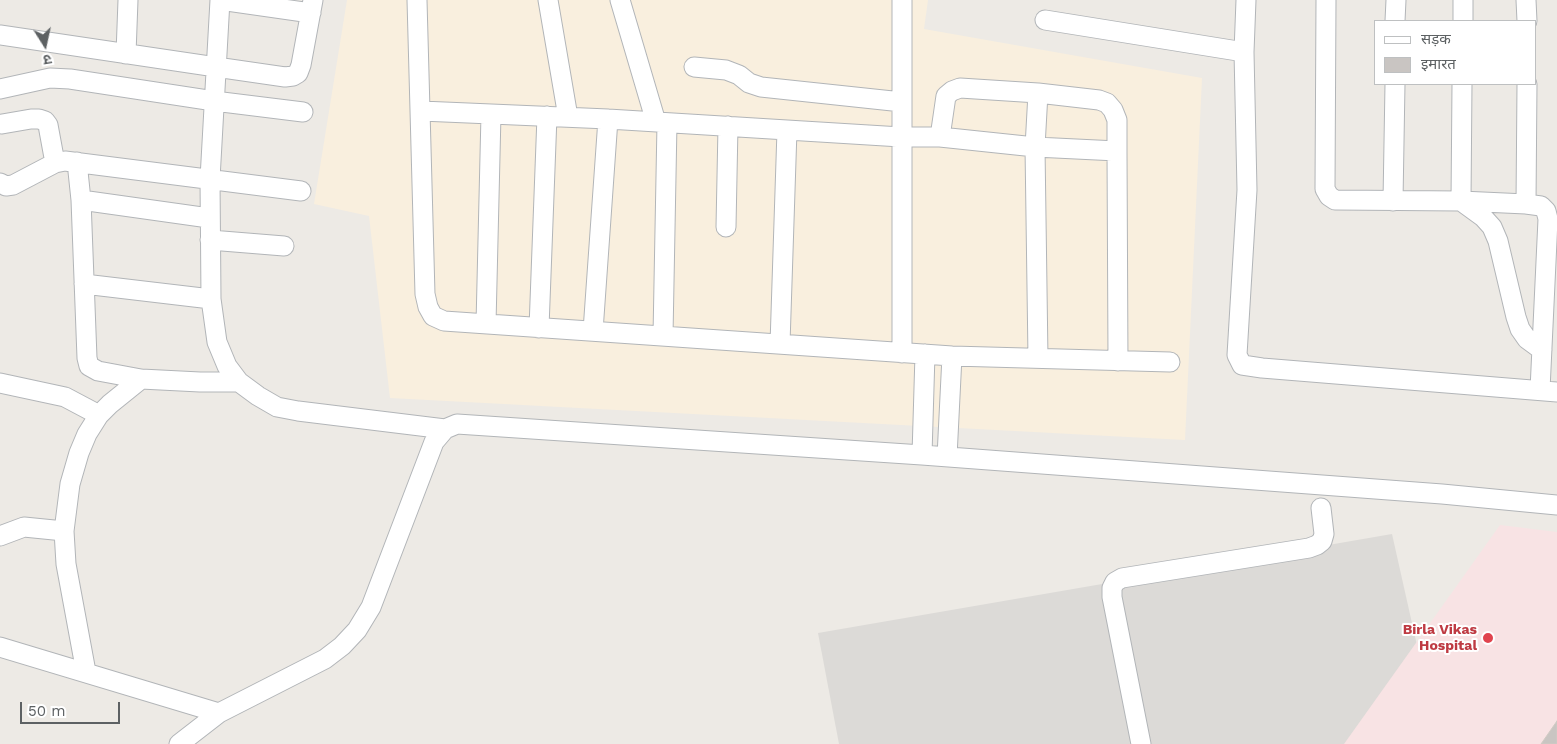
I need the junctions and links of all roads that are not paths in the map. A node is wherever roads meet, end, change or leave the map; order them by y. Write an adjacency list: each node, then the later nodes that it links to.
1 (128, 0): 19 (street)
2 (220, 0): 12 (street); 20 (street)
3 (417, 0): 29 (street)
4 (548, 0): 33 (street)
5 (620, 0): 35 (street)
6 (902, 0): 28 (street)
7 (1246, 0): 18 (street)
8 (1326, 0): 49 (street)
9 (1396, 0): 14 (street)
10 (1463, 0): 15 (street)
11 (1526, 0): 16 (street)
12 (312, 7): 20 (street)
13 (1045, 20): 18 (street)
14 (1395, 20)
15 (1463, 20)
16 (1527, 20)
17 (0, 35): 19 (street)
18 (1244, 52): 73 (street)
19 (126, 54): 20 (street)
20 (216, 67): 27 (street)
21 (694, 67): 28 (street)
22 (1395, 85): 49 (street)
23 (1462, 85): 50 (street)
24 (1527, 85): 51 (street)
25 (0, 89): 27 (street)
26 (1038, 93): 40 (street); 41 (street); 42 (street)
27 (214, 101): 30 (street); 45 (street)
28 (902, 102): 39 (street)
29 (421, 111): 31 (street); 58 (street)
30 (303, 112)
31 (491, 114): 32 (street); 58 (street)
32 (547, 116): 33 (street); 59 (street)
33 (568, 117): 34 (street)
34 (608, 119): 35 (street); 60 (street)
35 (662, 122): 37 (street); 61 (street)
36 (2, 124): 44 (street)
37 (728, 126): 38 (street); 53 (street)
38 (787, 130): 39 (street); 62 (street)
39 (902, 137): 40 (street); 64 (street)
40 (940, 137): 41 (street)
41 (1035, 147): 42 (street); 67 (street)
42 (1117, 150): 68 (street)
43 (77, 162): 44 (street); 45 (street); 48 (street)
44 (55, 163): 46 (street)
45 (210, 180): 47 (street); 52 (street)
46 (0, 183)
47 (301, 190)
48 (80, 200): 52 (street); 56 (street)
49 (1393, 200): 50 (street)
50 (1460, 201): 51 (street); 63 (street)
51 (1526, 204): 63 (street)
52 (210, 218): 54 (street)
53 (726, 227)
54 (210, 240): 55 (street); 57 (street)
55 (284, 246)
56 (84, 284): 57 (street); 70 (street)
57 (211, 300): 71 (street)
58 (486, 324): 59 (street)
59 (540, 328): 60 (street)
60 (593, 331): 61 (street)
61 (663, 336): 62 (street)
62 (780, 344): 64 (street)
63 (1542, 350): 73 (street)
64 (902, 353): 65 (street)
65 (925, 354): 66 (street); 76 (street)
66 (952, 356): 67 (street); 77 (street)
67 (1038, 358): 68 (street)
68 (1118, 361): 69 (street)
69 (1170, 362)
70 (141, 379): 71 (street); 74 (street)
71 (239, 382): 75 (street)
72 (0, 383): 74 (street)
73 (1548, 391)
74 (99, 415): 80 (street)
75 (445, 429): 76 (street); 84 (street)
76 (922, 454): 77 (street)
77 (946, 457): 78 (street)
78 (1557, 506)
79 (1321, 508): 86 (street)
80 (64, 531): 81 (street); 83 (street)
81 (0, 536)
82 (0, 647): 83 (street)
83 (86, 672): 84 (street)
84 (219, 713): 85 (street)
85 (179, 744)
86 (1141, 744)

